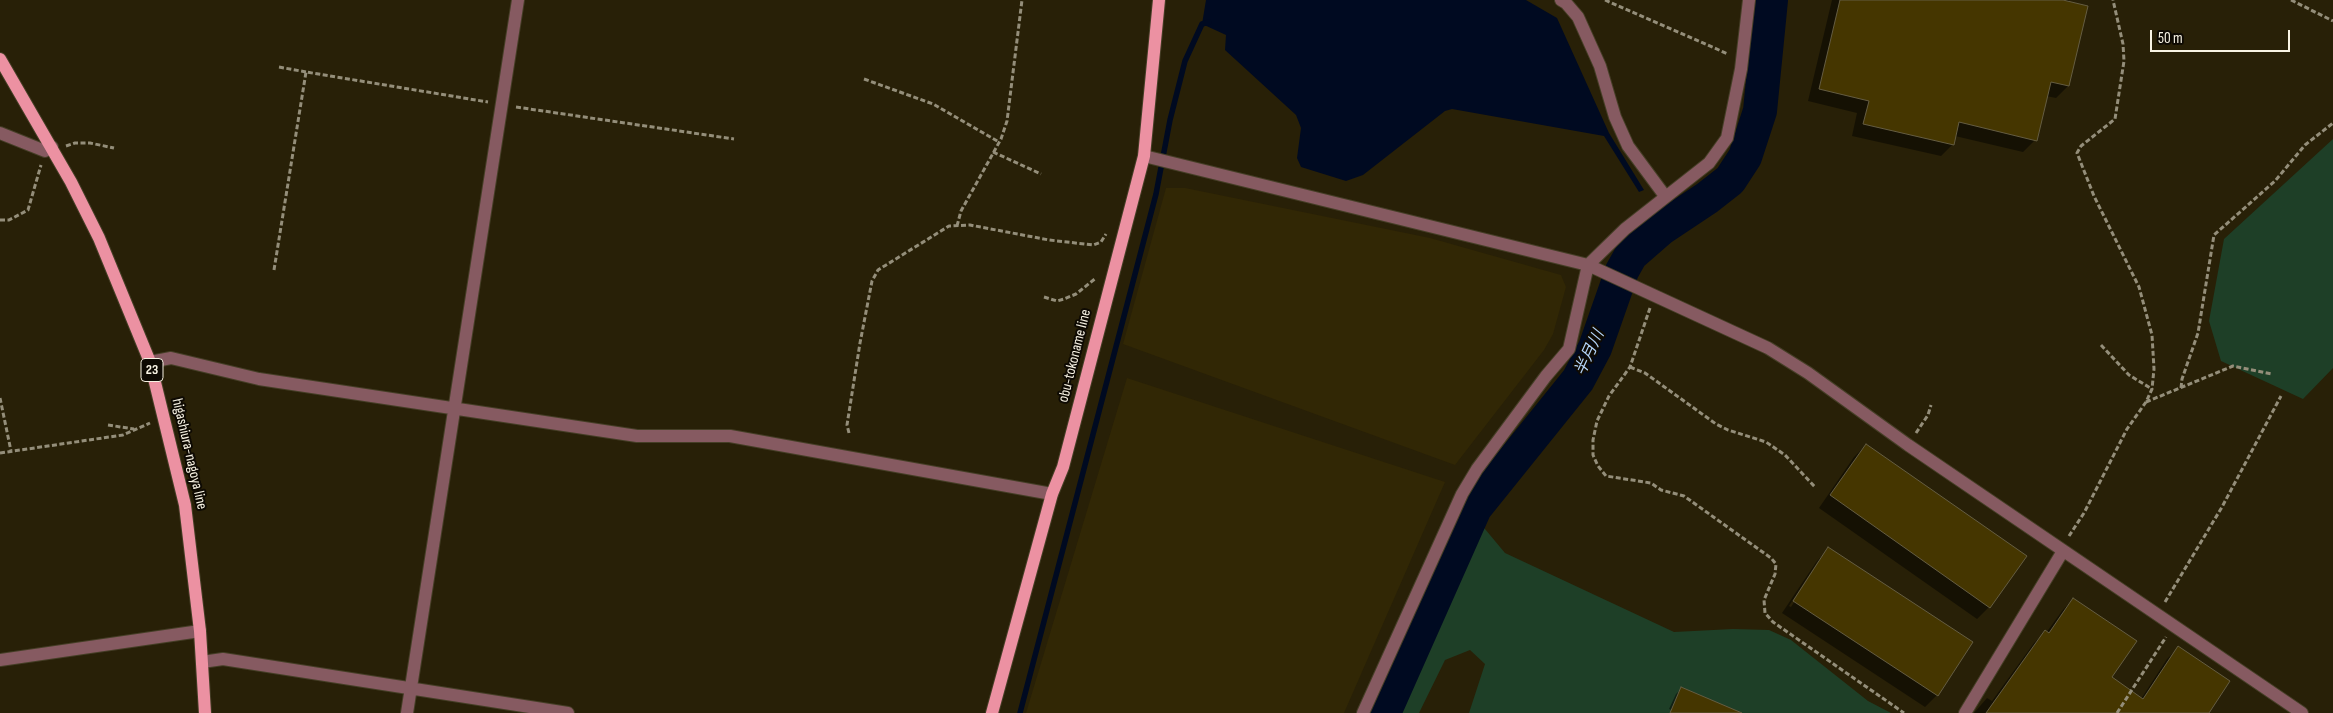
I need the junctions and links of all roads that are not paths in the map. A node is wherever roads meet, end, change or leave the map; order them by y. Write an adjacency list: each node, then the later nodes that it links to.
1 (518, 0): 12 (street)
2 (1159, 0): 8 (main road, obu-tokoname line)
3 (1561, 0): 9 (street)
4 (1749, 0): 9 (street)
5 (0, 59): 7 (main road, higashiura-nagoya line / 23)
6 (0, 133): 7 (street)
7 (50, 150): 11 (main road, higashiura-nagoya line / 23)
8 (1144, 156): 10 (street); 13 (main road, obu-tokoname line)
9 (1665, 196): 10 (street)
10 (1588, 265): 14 (street); 23 (street)
11 (150, 362): 12 (street); 15 (main road, higashiura-nagoya line / 23)
12 (454, 409): 13 (street); 18 (street)
13 (1052, 494): 22 (main road, obu-tokoname line)
14 (2061, 550): 24 (street); 25 (street)
15 (200, 631): 16 (street); 17 (main road, higashiura-nagoya line / 23)
16 (0, 660)
17 (202, 662): 18 (street); 19 (main road, higashiura-nagoya line / 23)
18 (411, 688): 20 (street); 21 (street)
19 (205, 713)
20 (407, 713)
21 (568, 713)
22 (992, 713)
23 (1363, 713)
24 (1964, 713)
25 (2302, 713)

